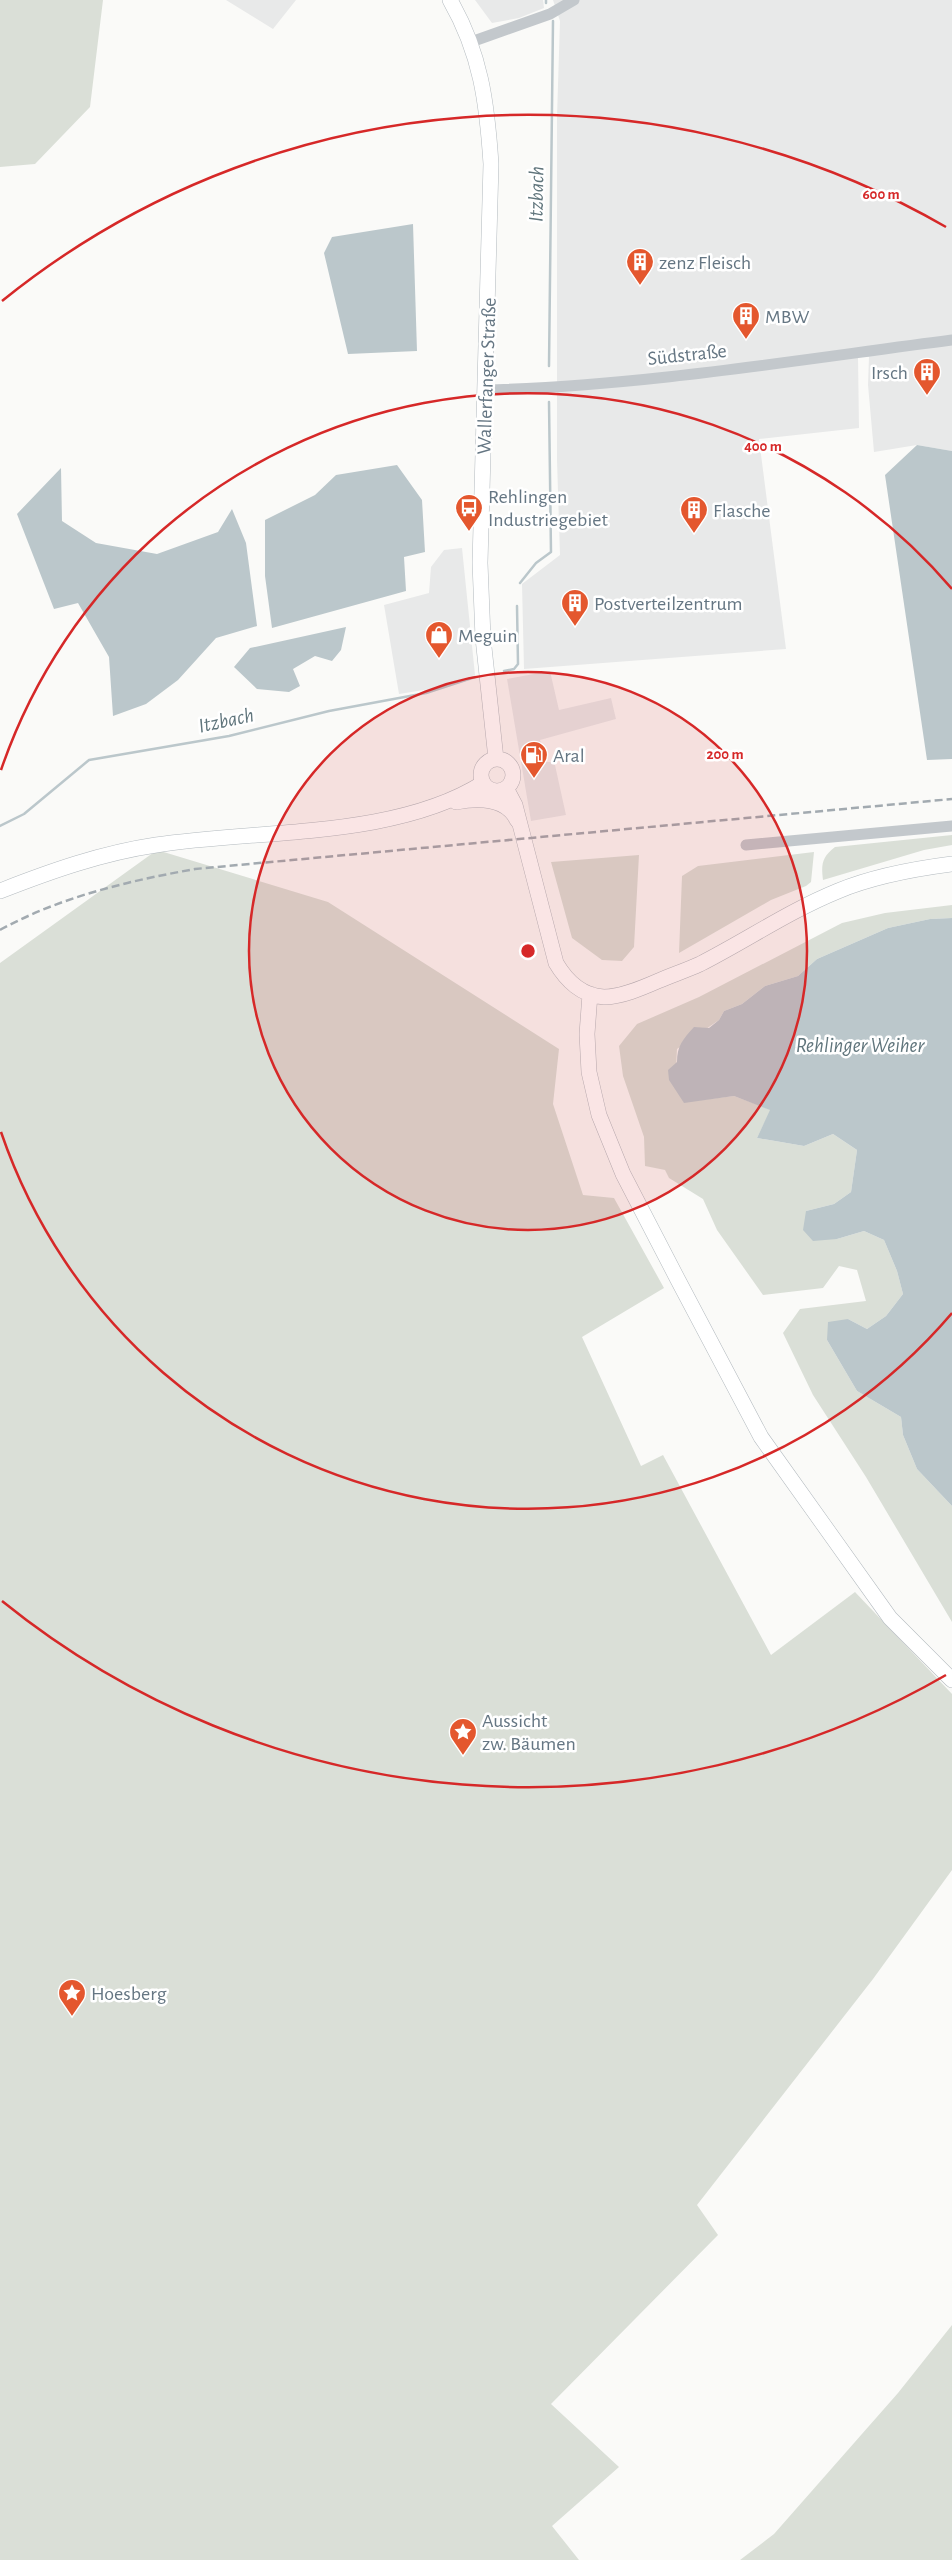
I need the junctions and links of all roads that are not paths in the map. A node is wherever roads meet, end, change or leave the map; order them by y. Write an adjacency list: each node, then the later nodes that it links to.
1 (450, 0): 3 (main road, Wallerfanger Straße)
2 (574, 0): 3 (street)
3 (471, 42): 5 (main road, Wallerfanger Straße)
4 (952, 340): 5 (street, Südstraße)
5 (485, 390): 6 (main road, Wallerfanger Straße)
6 (496, 759): 7 (main road); 8 (main road)
7 (482, 783): 8 (main road); 9 (main road)
8 (506, 788): 11 (main road)
9 (432, 806): 11 (main road); 14 (main road)
10 (952, 826): 12 (street)
11 (521, 828): 15 (main road)
12 (746, 845)
13 (952, 864): 15 (main road)
14 (0, 890)
15 (590, 994): 16 (main road)
16 (952, 1680)

